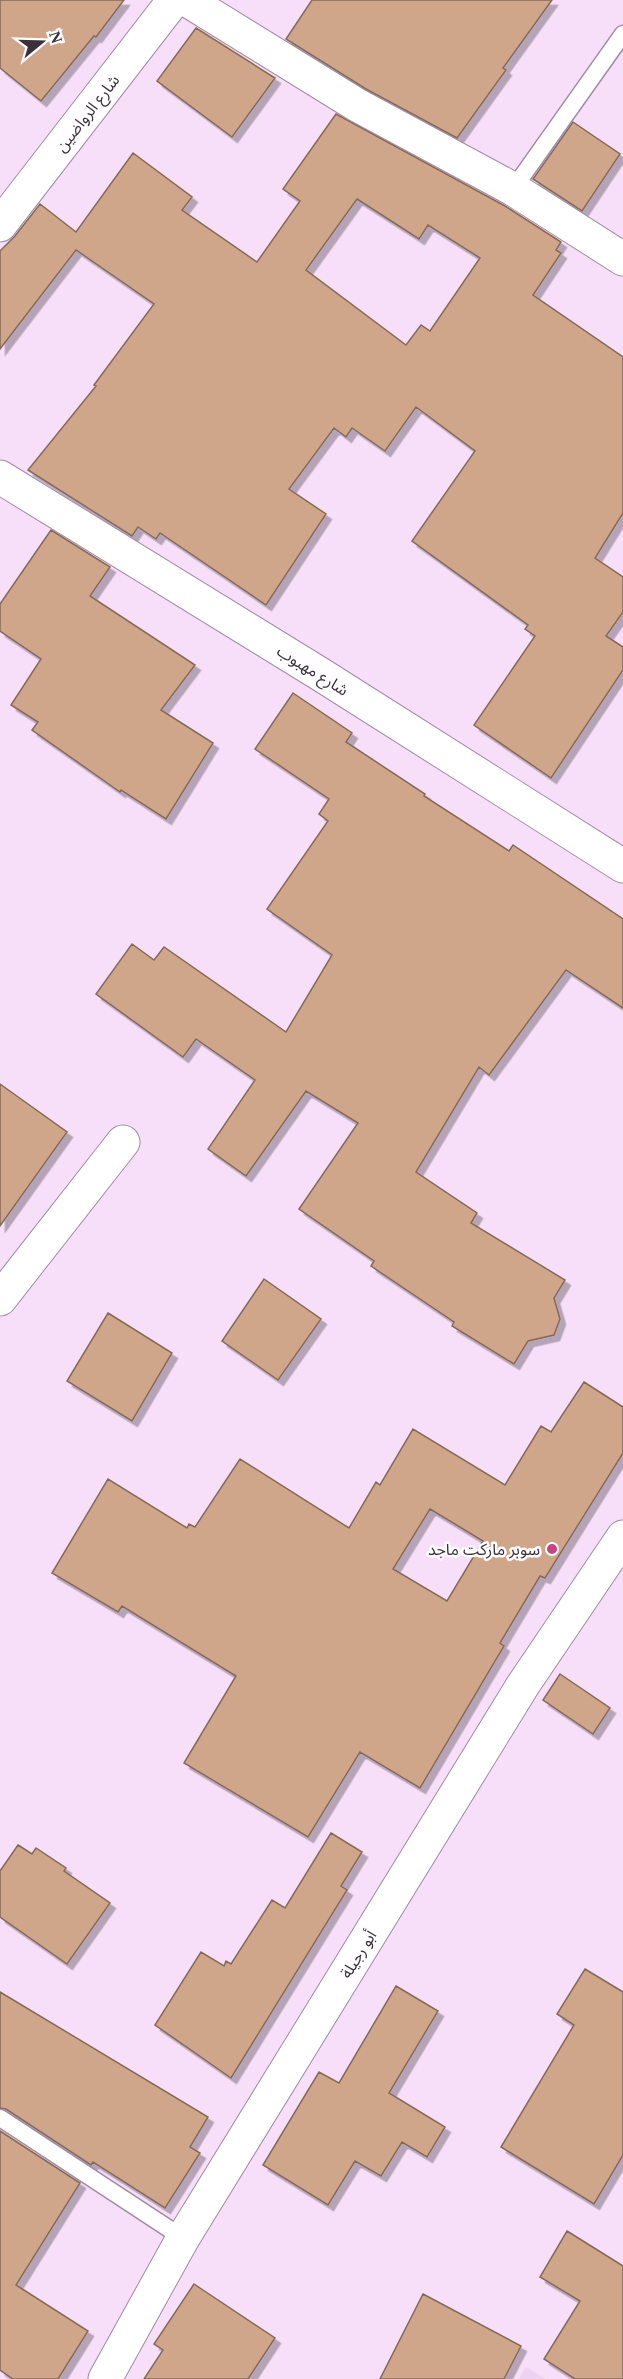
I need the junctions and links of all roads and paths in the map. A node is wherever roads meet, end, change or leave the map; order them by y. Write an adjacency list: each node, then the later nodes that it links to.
1 (174, 0): 5 (street, شارع الرواضين)
2 (187, 0): 4 (street)
3 (623, 34): 4 (lane)
4 (513, 189): 6 (street)
5 (0, 225)
6 (623, 259)
7 (0, 477): 8 (street, شارع مهبوب)
8 (623, 866)
9 (123, 1142): 10 (street)
10 (0, 1299)
11 (623, 1537): 13 (street, أبو رجيلة)
12 (0, 2118): 13 (lane)
13 (183, 2238): 14 (street, أبو رجيلة)
14 (105, 2379)

